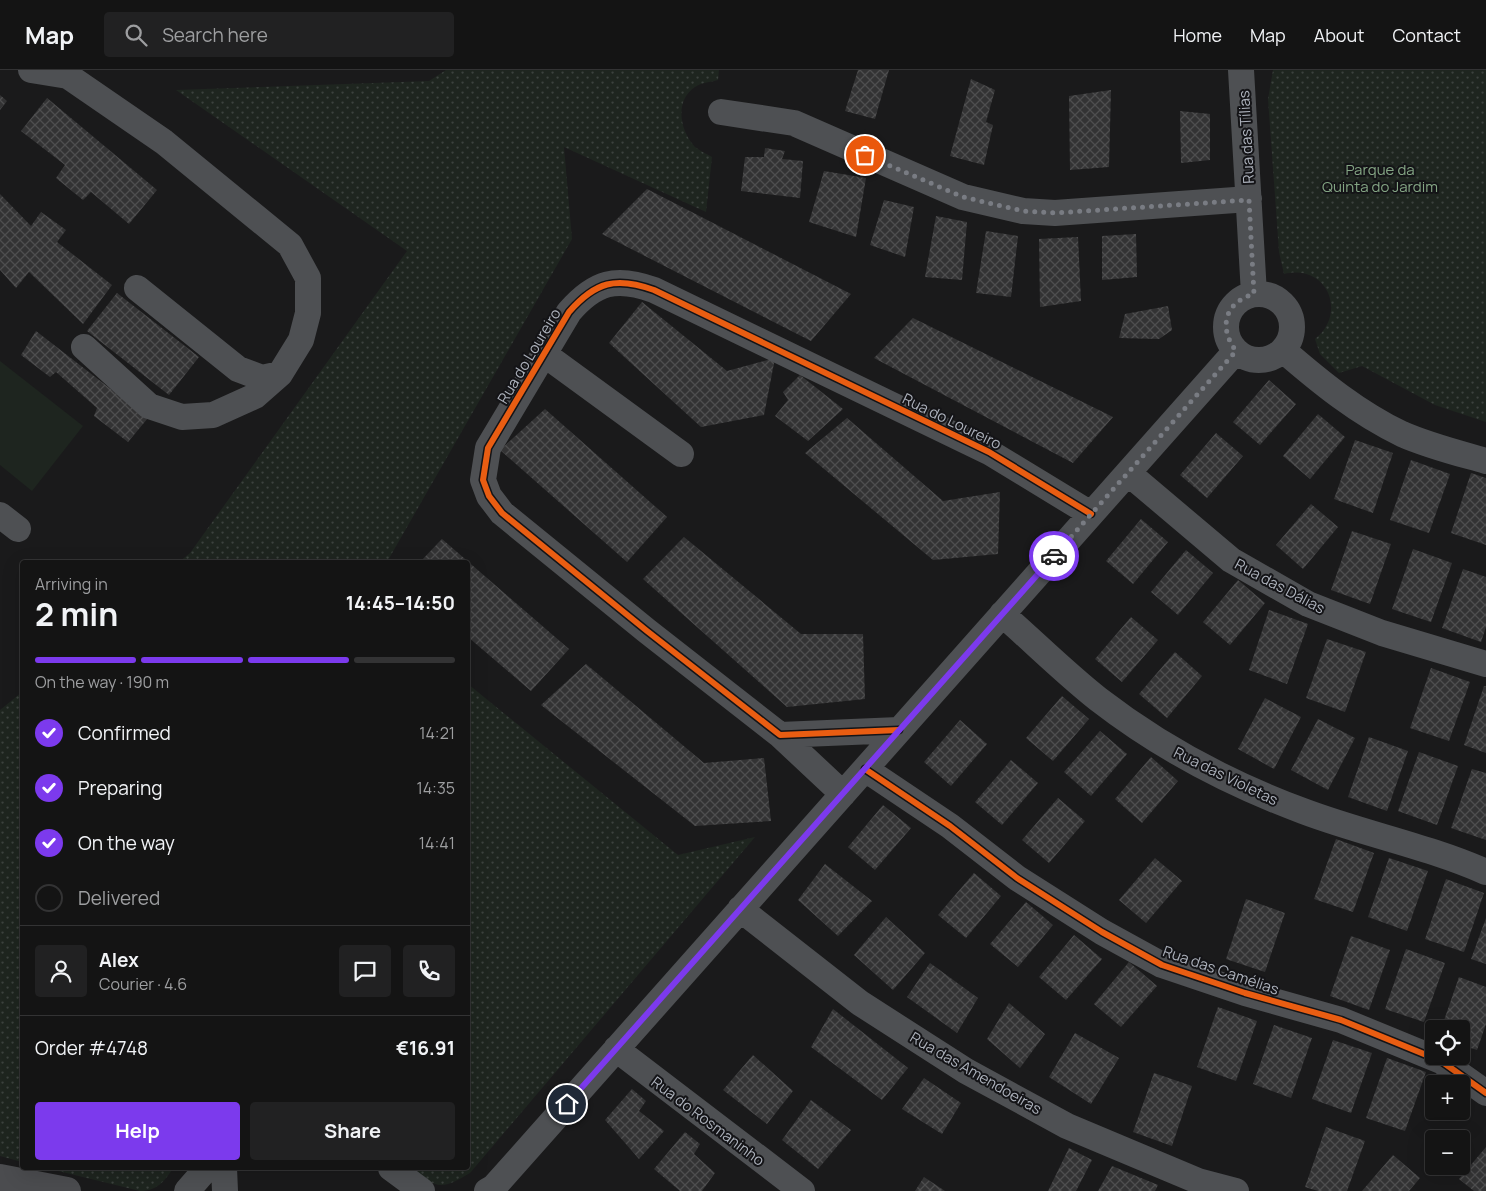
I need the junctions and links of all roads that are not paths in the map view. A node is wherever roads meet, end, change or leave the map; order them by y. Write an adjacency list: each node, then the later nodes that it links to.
1 (31, 70): 11 (street)
2 (1243, 74): 4 (street, Rua das Tílias)
3 (720, 112): 4 (street)
4 (1249, 200): 6 (street, Rua das Tílias)
5 (136, 288): 11 (street)
6 (1254, 294): 8 (street); 9 (street)
7 (84, 347): 11 (street)
8 (1283, 350): 9 (street); 13 (street)
9 (1236, 351): 14 (street)
10 (544, 354): 12 (street); 15 (street, Rua do Loureiro); 19 (street, Rua do Loureiro)
11 (280, 374)
12 (681, 454)
13 (1486, 462)
14 (1128, 473): 15 (street); 17 (street, Rua das Dálias)
15 (1091, 514): 16 (street)
16 (1002, 614): 18 (street); 22 (street, Rua das Violetas)
17 (1486, 664)
18 (899, 730): 19 (street); 20 (street)
19 (780, 735): 21 (street, Rua do Loureiro)
20 (865, 769): 21 (street); 25 (street, Rua das Camélias)
21 (843, 794): 23 (street)
22 (1486, 872)
23 (740, 910): 24 (street); 36 (street, Rua das Amendoeiras)
24 (616, 1049): 30 (street); 35 (street, Rua do Rosmaninho)
25 (1486, 1093)
26 (205, 1170): 32 (street)
27 (224, 1170): 33 (street)
28 (394, 1170): 34 (street)
29 (0, 1178): 31 (main road)
30 (493, 1190)
31 (67, 1191)
32 (187, 1191)
33 (225, 1191)
34 (422, 1191)
35 (802, 1191)
36 (1236, 1191)

